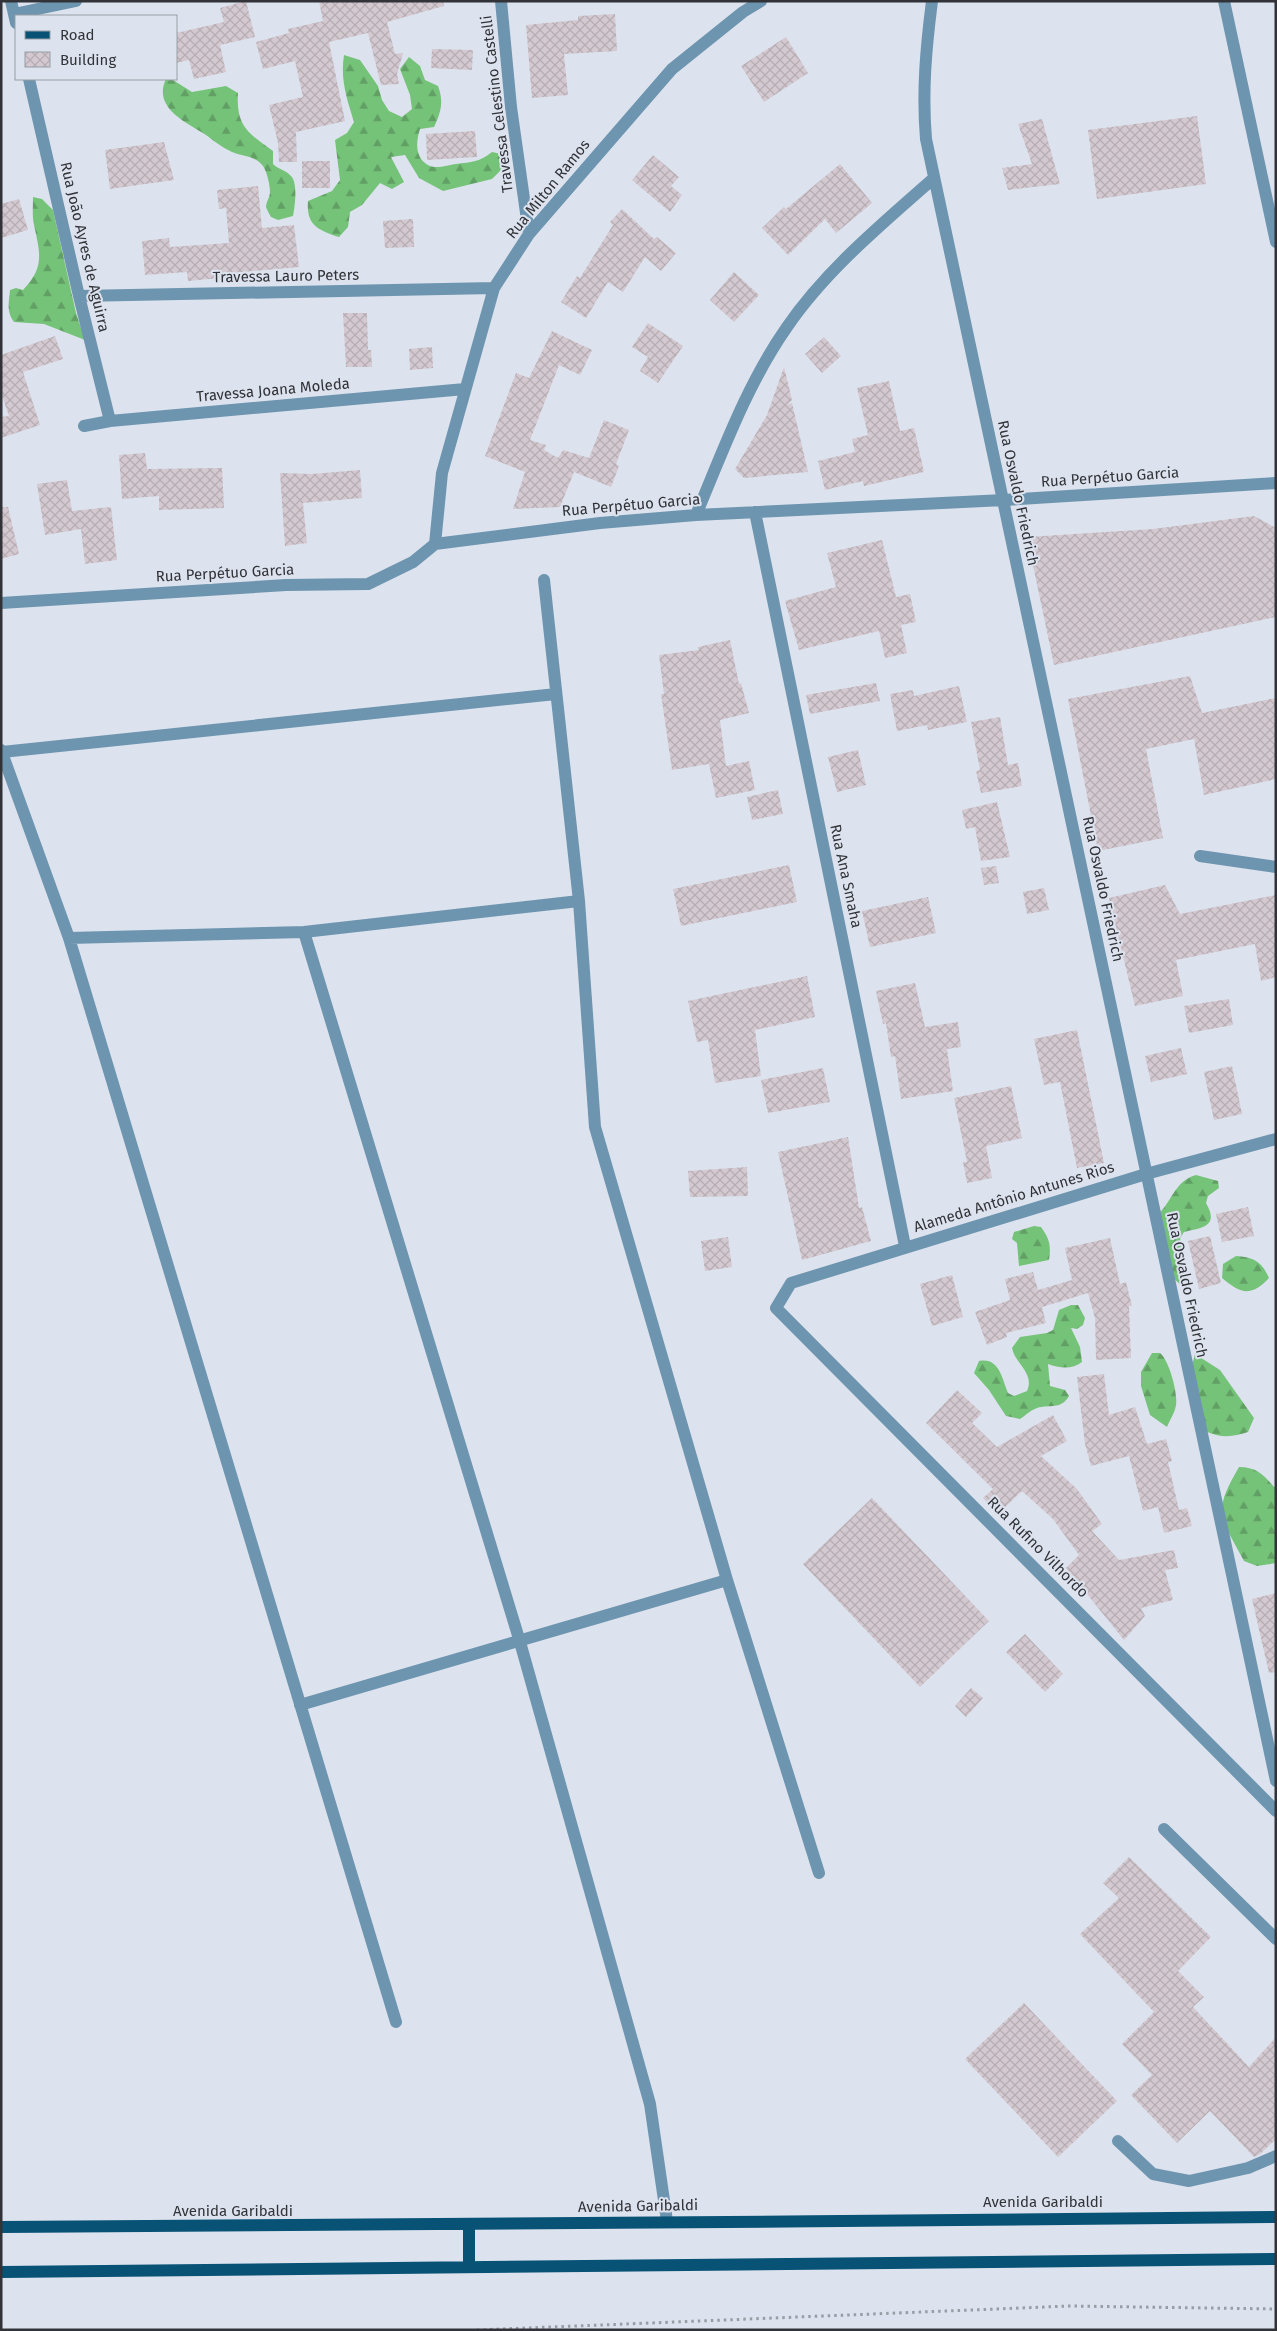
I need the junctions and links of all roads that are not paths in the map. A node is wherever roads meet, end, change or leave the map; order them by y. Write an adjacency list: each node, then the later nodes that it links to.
1 (76, 1): 6 (street)
2 (501, 1): 9 (street, Travessa Celestino Castelli)
3 (761, 1): 9 (street, Rua Milton Ramos)
4 (932, 1): 8 (street, Rua Osvaldo Friedrich)
5 (1224, 1): 10 (street)
6 (14, 13)
7 (29, 80): 12 (street, Rua João Ayres de Aguirra)
8 (934, 178): 17 (street, Rua Osvaldo Friedrich); 19 (street)
9 (529, 234): 11 (street, Rua Milton Ramos)
10 (1276, 242)
11 (494, 288): 12 (street, Travessa Lauro Peters); 13 (street, Rua Milton Ramos)
12 (78, 296): 14 (street, Rua João Ayres de Aguirra)
13 (465, 389): 14 (street, Travessa Joana Moleda); 20 (street, Rua Milton Ramos)
14 (110, 421): 15 (street, Travessa Joana Moleda)
15 (84, 426)
16 (1276, 483): 17 (street, Rua Perpétuo Garcia)
17 (1004, 500): 18 (street, Rua Perpétuo Garcia); 31 (street, Rua Osvaldo Friedrich)
18 (755, 512): 19 (street, Rua Perpétuo Garcia); 32 (street, Rua Ana Smaha)
19 (696, 515): 20 (street, Rua Perpétuo Garcia)
20 (435, 544): 22 (street, Rua Perpétuo Garcia)
21 (544, 580): 23 (street)
22 (1, 603)
23 (556, 694): 24 (street); 27 (street)
24 (2, 751): 29 (street)
25 (1200, 856): 26 (street)
26 (1276, 867)
27 (579, 900): 28 (street); 34 (street)
28 (304, 932): 29 (street); 35 (street)
29 (69, 938): 36 (street)
30 (1276, 1139): 31 (street, Alameda Antônio Antunes Rios)
31 (1146, 1174): 32 (street, Alameda Antônio Antunes Rios); 37 (street, Rua Osvaldo Friedrich)
32 (905, 1246): 33 (street, Alameda Antônio Antunes Rios)
33 (776, 1308): 38 (street, Rua Rufino Vilhordo)
34 (727, 1580): 35 (street); 41 (street)
35 (520, 1642): 36 (street); 47 (street)
36 (300, 1705): 43 (street)
37 (1276, 1781): 38 (street)
38 (1255, 1788): 39 (street, Rua Rufino Vilhordo)
39 (1276, 1811)
40 (1164, 1829): 42 (street)
41 (819, 1873)
42 (1276, 1939)
43 (396, 2022)
44 (1118, 2141): 45 (street)
45 (1276, 2156)
46 (1276, 2217): 47 (main road, Avenida Garibaldi)
47 (667, 2221): 48 (main road, Avenida Garibaldi)
48 (469, 2226): 49 (main road, Avenida Garibaldi); 51 (main road)
49 (1, 2227)
50 (1276, 2258): 51 (main road)
51 (469, 2266): 52 (main road)
52 (1, 2272)

